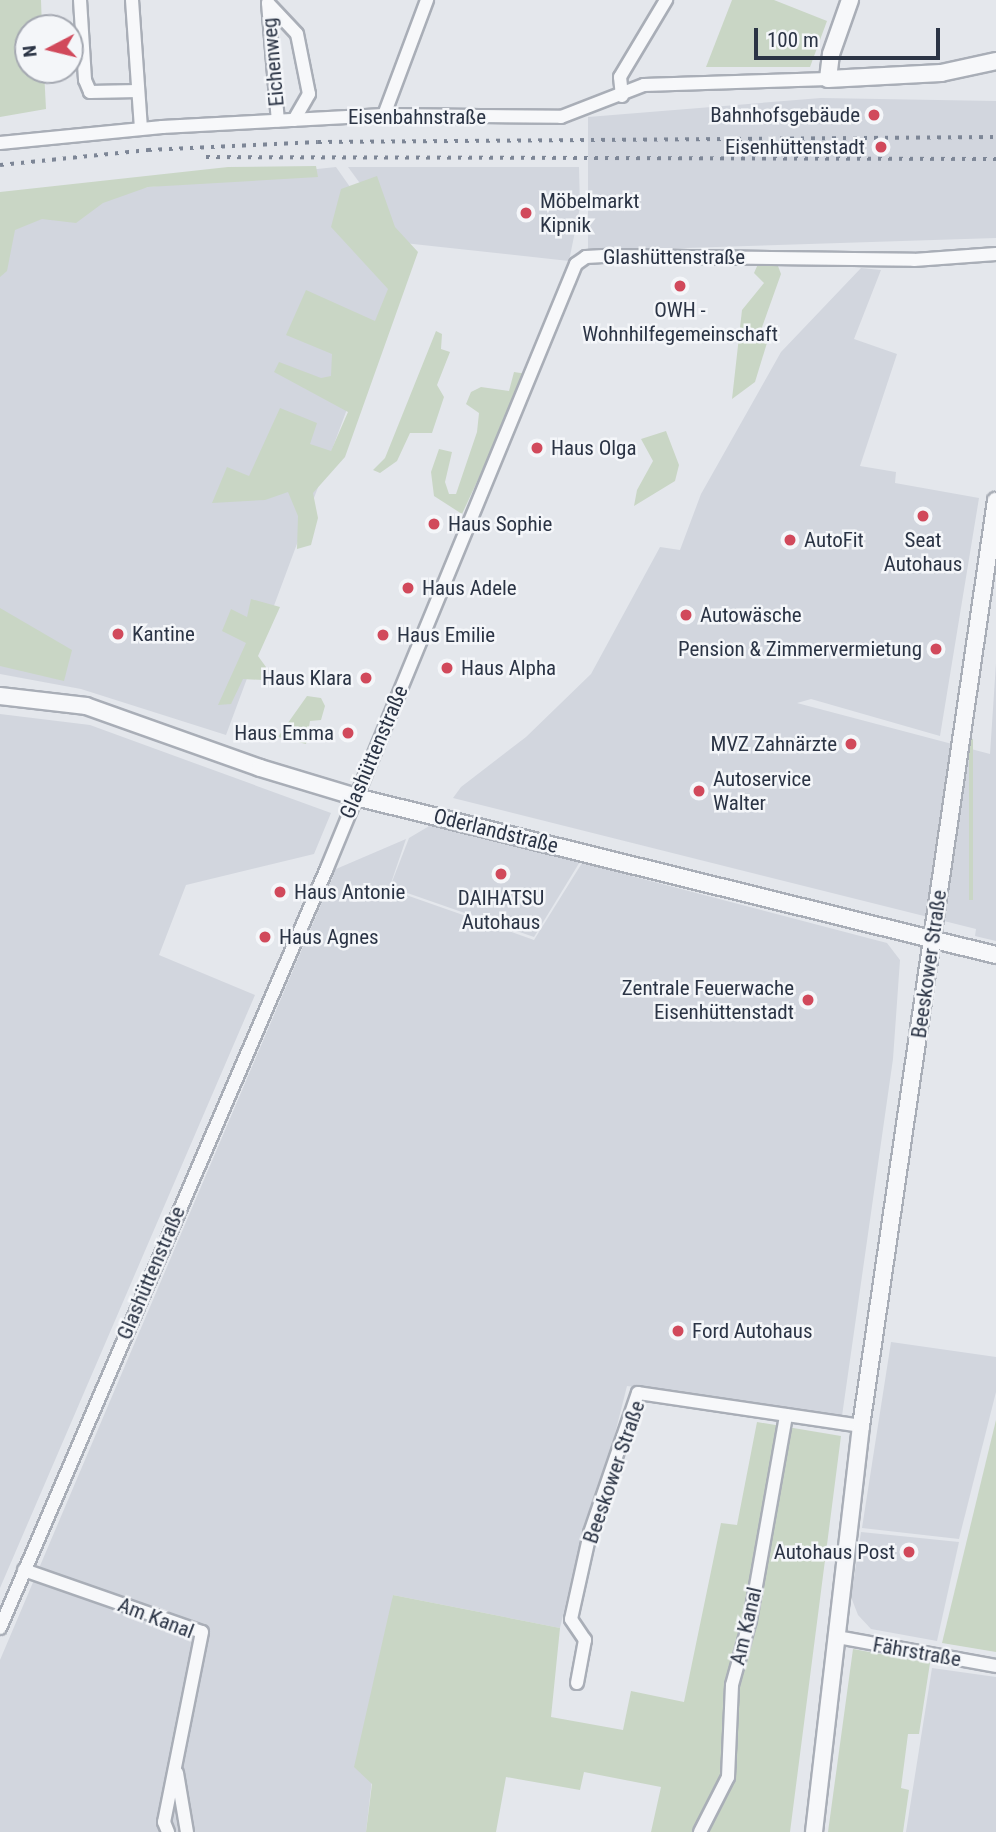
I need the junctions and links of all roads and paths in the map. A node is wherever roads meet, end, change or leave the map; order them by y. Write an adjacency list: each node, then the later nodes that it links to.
1 (80, 0): 9 (street)
2 (132, 0): 9 (street)
3 (427, 0): 11 (street)
4 (666, 0): 10 (street)
5 (850, 0): 8 (street)
6 (268, 1): 12 (street, Eichenweg); 13 (street, Eichenweg)
7 (996, 61): 8 (street)
8 (828, 79): 10 (street, Eisenbahnstraße)
9 (138, 92): 14 (street)
10 (622, 96): 11 (street, Eisenbahnstraße)
11 (384, 115): 12 (street, Eisenbahnstraße)
12 (295, 120): 13 (street, Eisenbahnstraße)
13 (278, 121): 14 (street, Eisenbahnstraße)
14 (141, 129): 15 (street, Eisenbahnstraße)
15 (0, 143)
16 (996, 254): 19 (street, Glashüttenstraße)
17 (996, 501): 20 (street, Beeskower Straße)
18 (0, 696): 19 (street, Oderlandstraße)
19 (356, 797): 20 (street, Oderlandstraße); 24 (street, Glashüttenstraße)
20 (932, 939): 21 (street, Oderlandstraße); 23 (street, Beeskower Straße)
21 (996, 955)
22 (786, 1415): 23 (street, Beeskower Straße); 28 (street, Beeskower Straße); 32 (street, Am Kanal)
23 (861, 1426): 26 (street, Beeskower Straße)
24 (24, 1570): 25 (street, Glashüttenstraße); 29 (street, Am Kanal)
25 (0, 1628)
26 (838, 1637): 27 (street, Fährstraße); 33 (street, Beeskower Straße)
27 (996, 1666)
28 (577, 1683)
29 (176, 1765): 30 (street, Am Kanal); 31 (street, Am Kanal)
30 (168, 1832)
31 (187, 1832)
32 (700, 1832)
33 (814, 1832)

